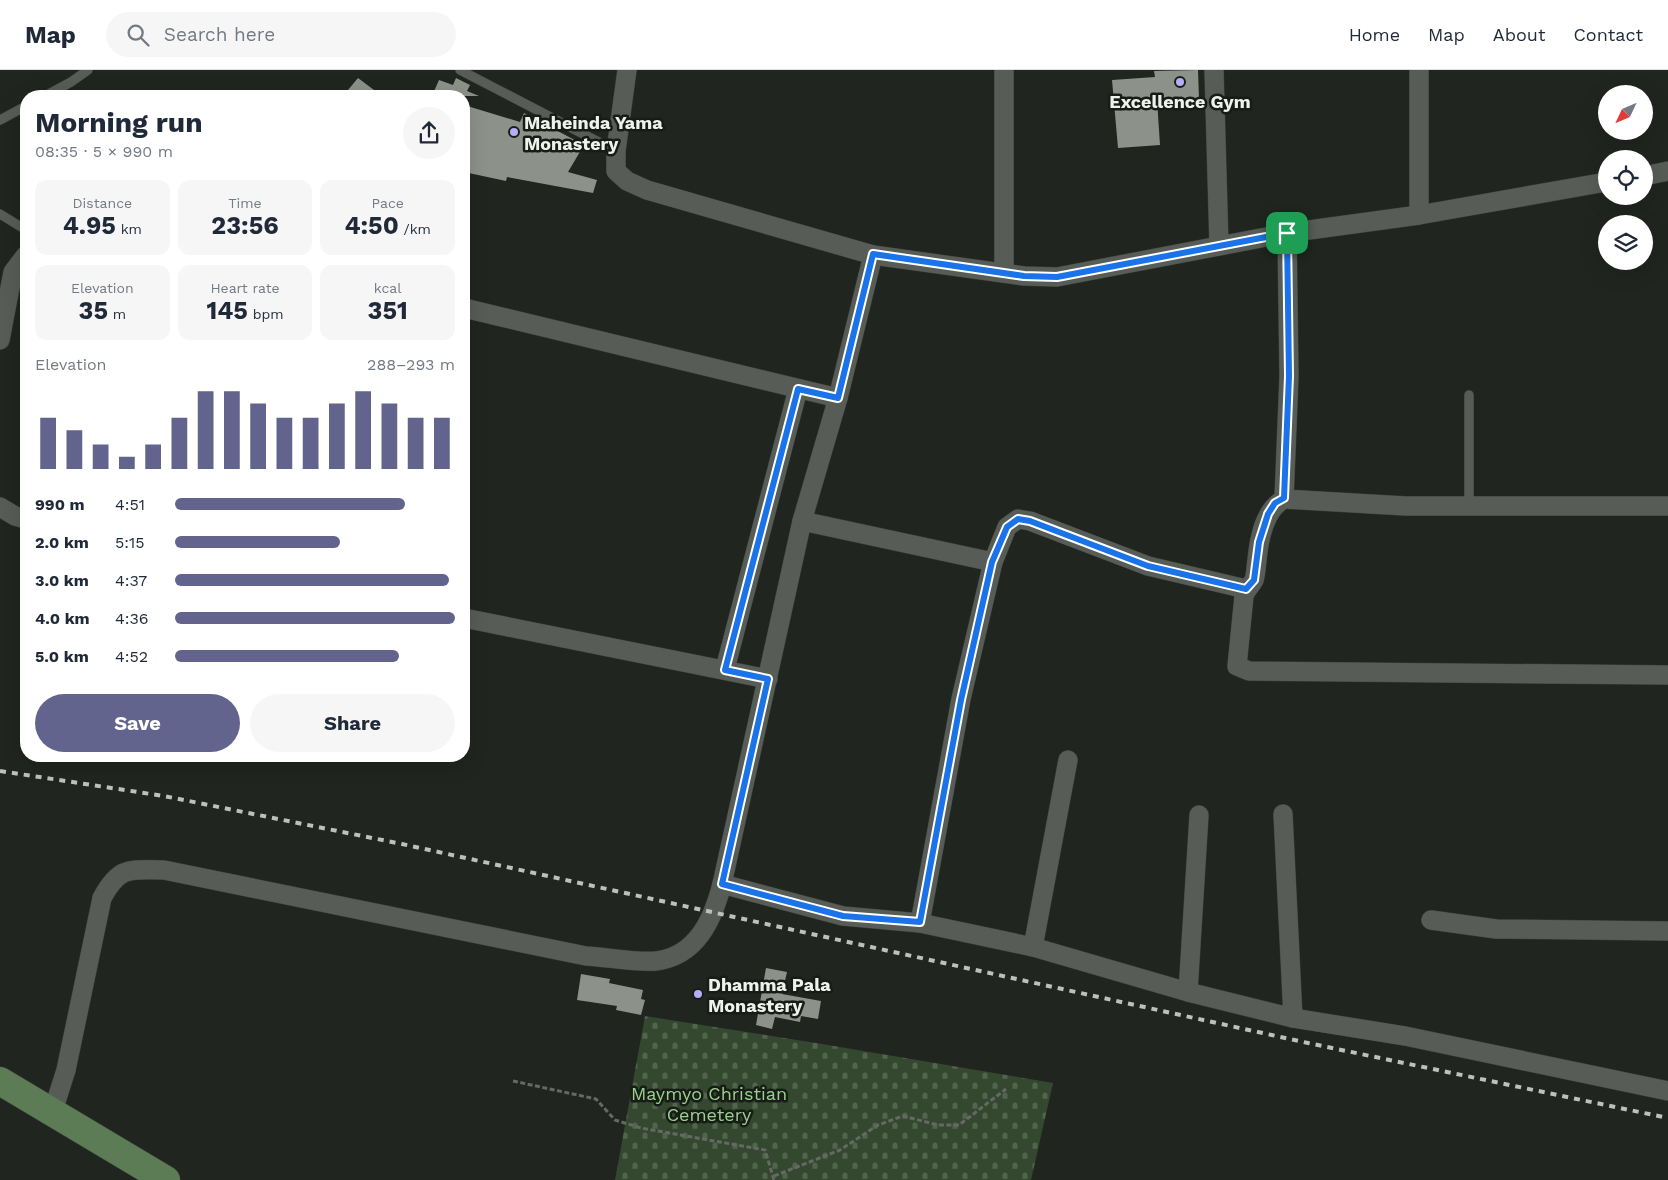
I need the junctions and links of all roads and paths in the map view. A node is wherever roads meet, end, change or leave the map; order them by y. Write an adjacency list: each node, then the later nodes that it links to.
1 (88, 70): 7 (lane)
2 (460, 70): 10 (lane)
3 (627, 70): 10 (street)
4 (1004, 70): 21 (street)
5 (1214, 70): 18 (street)
6 (1419, 70): 15 (street)
7 (56, 90)
8 (20, 109): 9 (lane)
9 (0, 120)
10 (616, 151): 19 (street)
11 (1668, 171): 12 (street)
12 (1653, 174)
13 (1598, 183): 15 (street)
14 (0, 214): 16 (lane)
15 (1420, 215): 17 (street)
16 (20, 226)
17 (1287, 233): 18 (street); 27 (street)
18 (1219, 246): 21 (street)
19 (873, 254): 21 (street); 26 (street)
20 (20, 262): 23 (street)
21 (1004, 273)
22 (470, 309): 24 (street)
23 (0, 340)
24 (798, 389): 26 (street); 36 (street)
25 (1469, 395): 28 (lane)
26 (838, 398): 32 (street)
27 (1284, 498): 28 (street); 34 (street)
28 (1469, 505): 29 (street)
29 (1668, 506)
30 (0, 507): 31 (street)
31 (20, 517)
32 (802, 521): 33 (street); 38 (street)
33 (992, 562): 34 (street); 44 (street)
34 (1246, 589): 37 (street)
35 (470, 619): 36 (street)
36 (725, 670): 38 (street)
37 (1668, 676)
38 (768, 679): 42 (street)
39 (1068, 760): 46 (street)
40 (1283, 814): 48 (street)
41 (1199, 815): 47 (street)
42 (722, 884): 44 (street); 53 (street)
43 (1432, 920): 45 (street)
44 (920, 922): 46 (street)
45 (1668, 931)
46 (1032, 946): 47 (street)
47 (1188, 992): 48 (street)
48 (1292, 1018): 52 (street)
49 (0, 1081): 53 (main road)
50 (513, 1081): 54 (path)
51 (1006, 1089): 54 (path)
52 (1668, 1091)
53 (53, 1111): 55 (main road)
54 (774, 1178)
55 (166, 1180)

